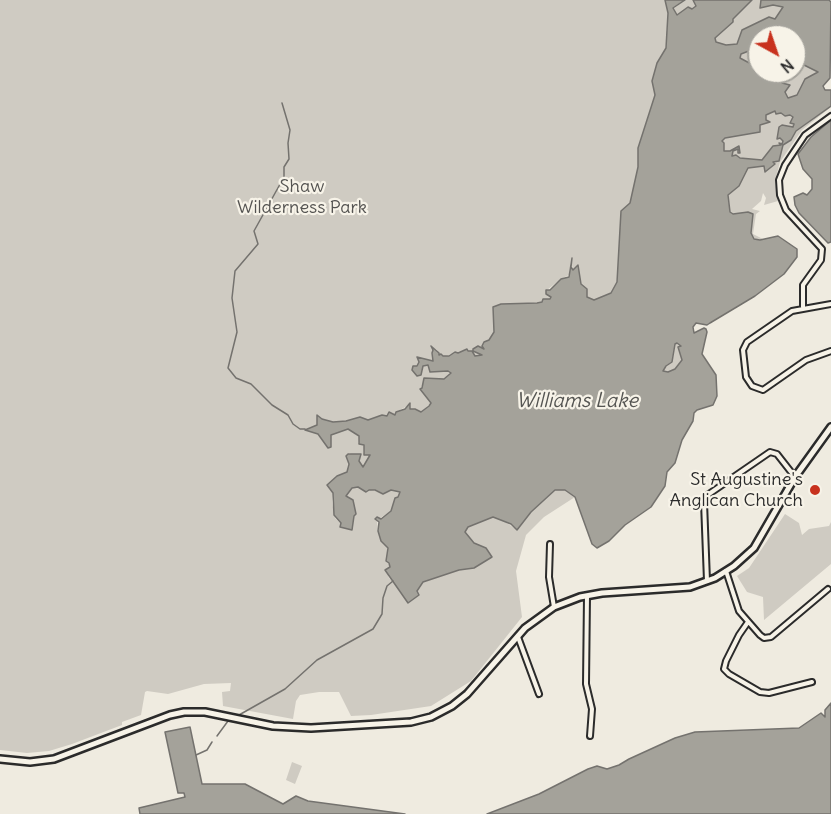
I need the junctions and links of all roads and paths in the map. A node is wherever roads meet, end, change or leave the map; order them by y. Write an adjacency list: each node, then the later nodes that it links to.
1 (831, 116): 3 (street)
2 (831, 304): 3 (street)
3 (803, 307): 4 (street)
4 (831, 351)
5 (831, 427): 6 (main road)
6 (795, 477): 8 (main road); 9 (street)
7 (550, 544): 12 (street)
8 (726, 571): 9 (main road); 13 (street)
9 (707, 581): 11 (main road)
10 (828, 589): 13 (street)
11 (587, 596): 12 (main road); 17 (street)
12 (554, 607): 14 (main road)
13 (748, 622): 15 (street)
14 (517, 637): 16 (street); 18 (main road)
15 (812, 682)
16 (539, 694)
17 (590, 736)
18 (0, 759)

